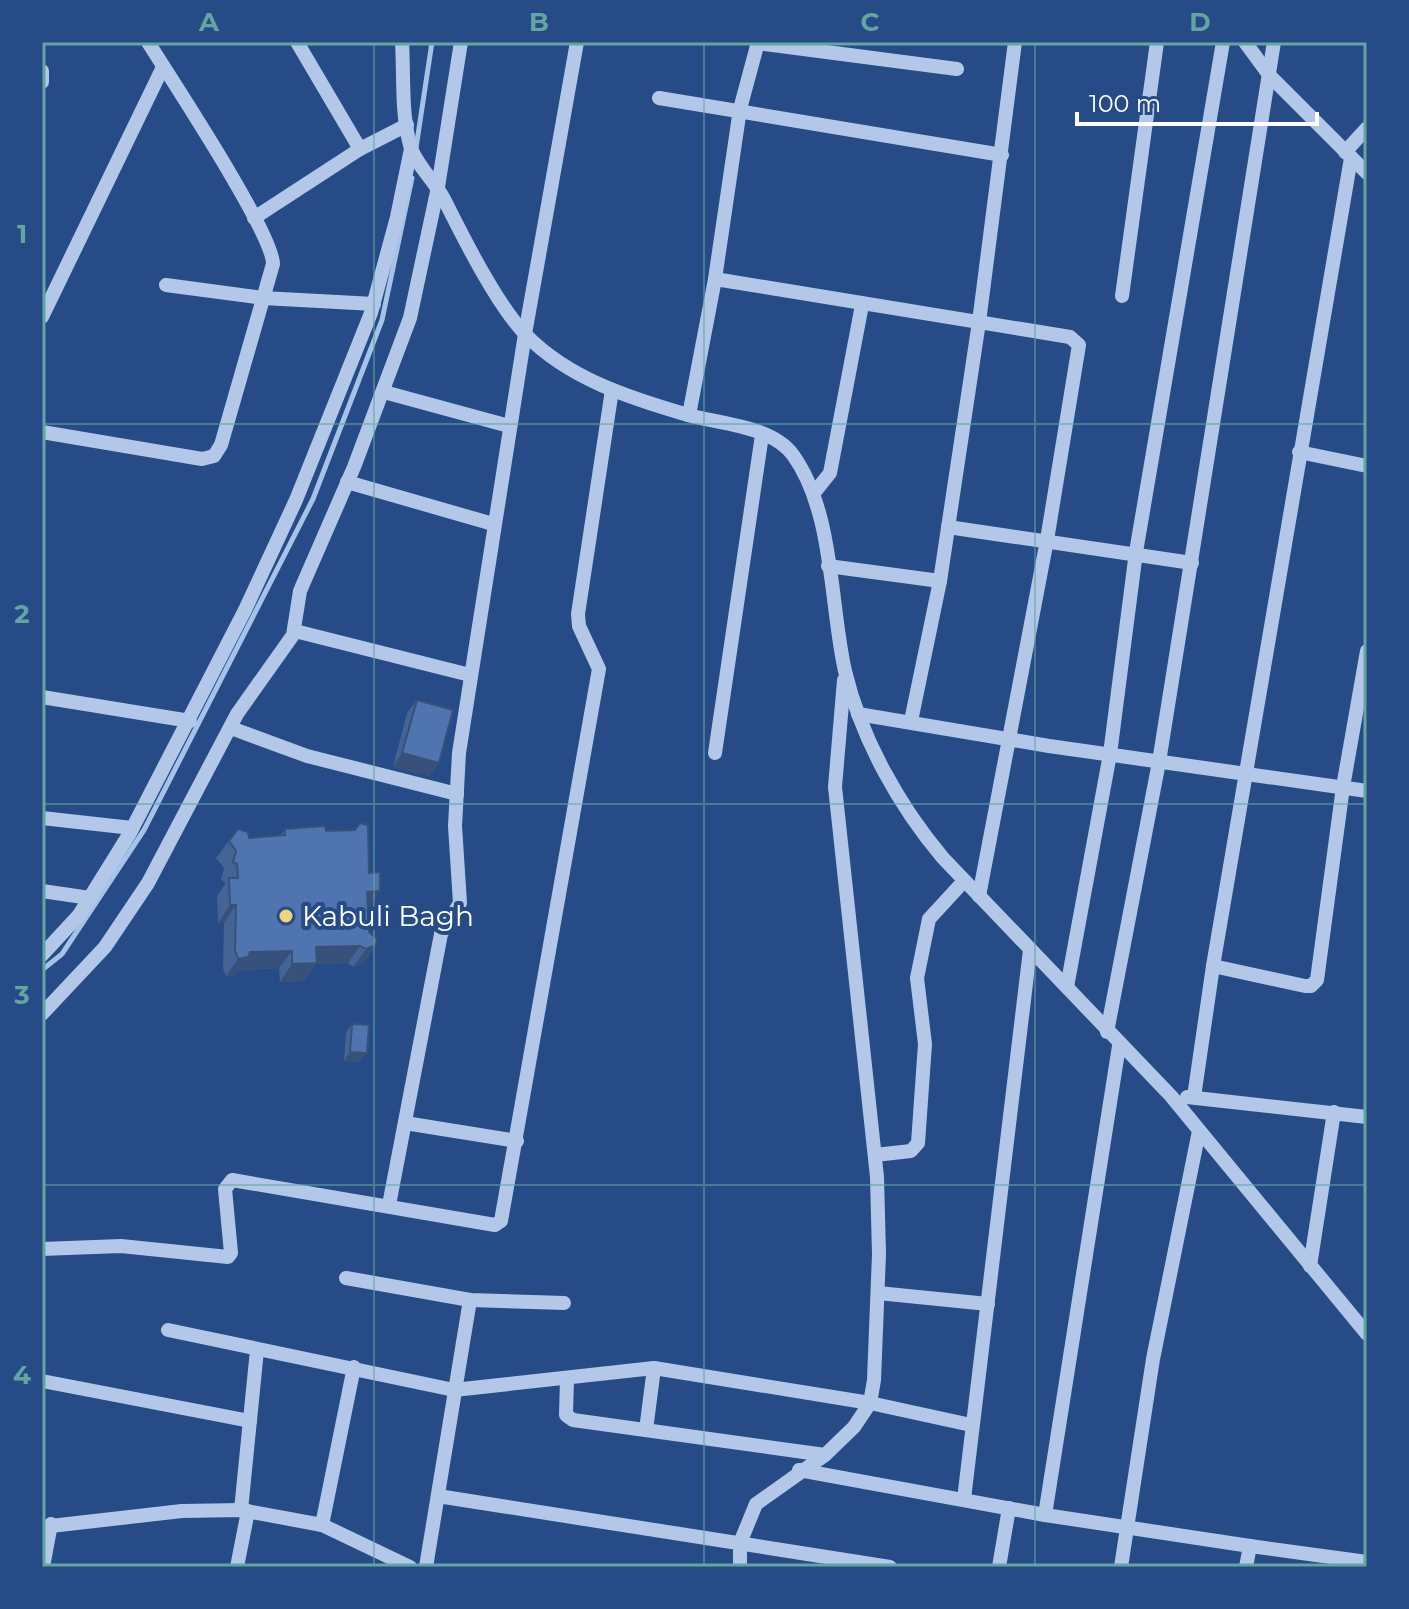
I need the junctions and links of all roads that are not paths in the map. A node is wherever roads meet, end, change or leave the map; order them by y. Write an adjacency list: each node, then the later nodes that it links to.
1 (148, 42): 12 (street)
2 (297, 42): 21 (street)
3 (402, 42): 19 (street)
4 (461, 42): 26 (street)
5 (577, 42): 36 (street)
6 (1015, 42): 23 (street)
7 (1157, 42): 30 (street)
8 (1223, 42): 50 (street)
9 (1245, 42): 15 (street)
10 (1274, 42): 15 (street)
11 (758, 43): 13 (street); 18 (street)
12 (163, 67): 27 (street); 34 (street)
13 (957, 69)
14 (42, 71): 16 (street)
15 (1270, 76): 24 (street); 51 (street)
16 (42, 82)
17 (659, 98): 18 (street)
18 (740, 109): 23 (street); 28 (street)
19 (407, 125): 21 (street); 22 (street)
20 (1367, 128): 24 (street)
21 (360, 149): 27 (street)
22 (412, 151): 26 (street); 32 (street)
23 (1002, 155): 35 (street)
24 (1348, 155): 25 (street); 43 (street)
25 (1367, 173)
26 (436, 184): 36 (street); 38 (street)
27 (254, 218): 31 (street)
28 (715, 279): 33 (street); 39 (street)
29 (166, 285): 31 (street)
30 (1122, 296)
31 (263, 298): 32 (street); 41 (street)
32 (374, 304): 60 (street)
33 (862, 305): 35 (street); 46 (street)
34 (44, 308)
35 (979, 322): 48 (street); 49 (street)
36 (525, 334): 37 (street); 40 (street)
37 (612, 390): 39 (street); 90 (street)
38 (384, 392): 40 (street); 45 (street)
39 (689, 415): 42 (street)
40 (509, 426): 47 (street)
41 (42, 432)
42 (762, 435): 46 (street); 64 (street)
43 (1299, 452): 44 (street); 67 (street)
44 (1367, 466)
45 (347, 482): 47 (street); 54 (street)
46 (814, 493): 52 (street)
47 (493, 524): 57 (street)
48 (948, 527): 49 (street); 53 (street)
49 (1047, 540): 50 (street); 63 (street)
50 (1136, 552): 51 (street); 65 (street)
51 (1192, 563): 66 (street)
52 (828, 566): 53 (street); 56 (street)
53 (940, 581): 61 (street)
54 (295, 631): 57 (street); 62 (street)
55 (1367, 651): 68 (street)
56 (845, 672): 59 (street); 91 (street)
57 (470, 675): 70 (street)
58 (42, 697): 60 (street)
59 (858, 714): 61 (street); 73 (street)
60 (190, 721): 72 (street)
61 (911, 721): 63 (street)
62 (231, 728): 70 (street); 81 (street)
63 (1009, 739): 65 (street); 75 (street)
64 (715, 753)
65 (1110, 754): 66 (street); 80 (street)
66 (1159, 762): 67 (street); 82 (street)
67 (1248, 773): 68 (street); 79 (street)
68 (1343, 787): 69 (street); 79 (street)
69 (1367, 791)
70 (457, 794): 88 (street)
71 (42, 818): 72 (street)
72 (132, 828): 76 (street)
73 (964, 881): 75 (street); 91 (street)
74 (42, 891): 76 (street)
75 (979, 896): 77 (street)
76 (90, 898): 78 (street)
77 (1030, 950): 80 (street); 99 (street)
78 (42, 955)
79 (1213, 966): 85 (street)
80 (1067, 987): 82 (street)
81 (42, 1014)
82 (1107, 1032): 83 (street)
83 (1119, 1046): 84 (street); 118 (street)
84 (1171, 1096): 85 (street); 89 (street)
85 (1194, 1097): 86 (street)
86 (1334, 1112): 87 (street); 94 (street)
87 (1367, 1117)
88 (405, 1123): 90 (street); 92 (street)
89 (1199, 1131): 94 (street); 121 (street)
90 (517, 1141): 92 (street)
91 (875, 1155): 96 (street)
92 (389, 1205): 93 (street)
93 (42, 1249)
94 (1310, 1266): 101 (street)
95 (346, 1278): 97 (street)
96 (878, 1293): 99 (street); 108 (street)
97 (470, 1300): 98 (street); 107 (street)
98 (564, 1303)
99 (988, 1304): 110 (street)
100 (168, 1330): 102 (street)
101 (1367, 1334)
102 (257, 1350): 103 (street); 109 (street)
103 (354, 1367): 107 (street); 119 (street)
104 (654, 1368): 105 (street); 108 (street); 111 (street)
105 (567, 1379): 107 (street); 111 (street)
106 (42, 1381): 109 (street)
107 (454, 1390): 114 (street)
108 (870, 1403): 110 (street); 112 (street)
109 (250, 1421): 117 (street)
110 (971, 1425): 115 (street)
111 (646, 1430): 112 (street)
112 (825, 1455): 113 (street)
113 (799, 1470): 115 (street); 122 (street)
114 (438, 1496): 122 (street); 129 (street)
115 (964, 1499): 116 (street)
116 (1009, 1508): 118 (street); 132 (street)
117 (244, 1511): 119 (street); 120 (street); 127 (street)
118 (1045, 1515): 121 (street)
119 (322, 1525): 128 (street)
120 (47, 1526): 126 (street)
121 (1127, 1526): 123 (street); 133 (street)
122 (740, 1543): 124 (street); 130 (street)
123 (1250, 1546): 125 (street); 134 (street)
124 (826, 1562): 131 (street)
125 (1367, 1562)
126 (43, 1567)
127 (237, 1567)
128 (410, 1567)
129 (426, 1567)
130 (740, 1567)
131 (890, 1567)
132 (999, 1567)
133 (1121, 1567)
134 (1246, 1567)

